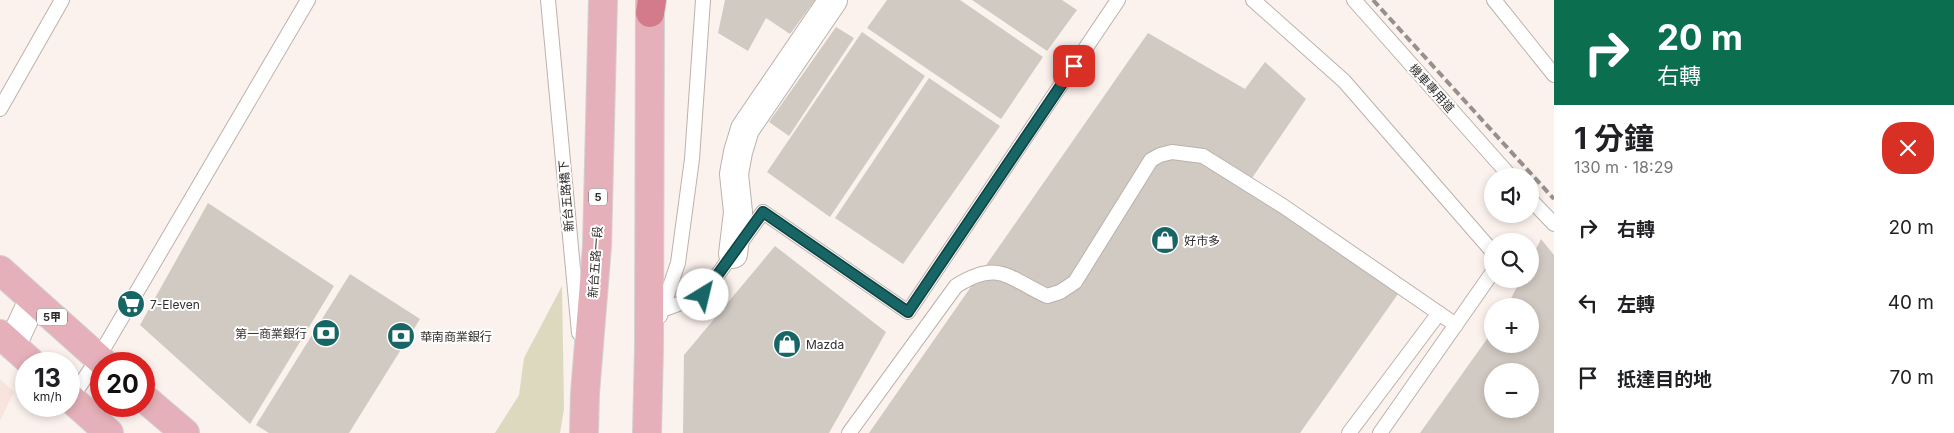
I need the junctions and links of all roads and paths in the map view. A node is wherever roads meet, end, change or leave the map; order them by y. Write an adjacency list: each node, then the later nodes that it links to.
1 (62, 0): 13 (lane)
2 (308, 0): 29 (lane)
3 (548, 0): 32 (lane, 新台五路橋下)
4 (603, 0): 32 (main road, 新台五路一段 / 5)
5 (703, 0): 22 (lane)
6 (833, 0): 18 (street)
7 (1118, 0): 18 (lane)
8 (1253, 0): 17 (lane)
9 (1354, 0): 14 (lane, 機車專用道)
10 (1494, 0): 12 (lane)
11 (650, 4): 26 (main road)
12 (1554, 74)
13 (0, 109)
14 (1503, 168)
15 (1539, 208): 16 (lane)
16 (1554, 224)
17 (1484, 242)
18 (733, 254): 22 (lane)
19 (0, 270): 21 (main road, 5甲)
20 (1484, 285): 24 (lane)
21 (34, 300): 25 (street); 28 (main road, 5甲)
22 (662, 310): 26 (lane)
23 (1439, 313): 24 (lane); 39 (lane); 40 (lane)
24 (1456, 326): 41 (lane)
25 (6, 340): 27 (main road)
26 (649, 348): 38 (main road)
27 (20, 352)
28 (91, 352)
29 (106, 352)
30 (90, 374): 31 (lane)
31 (80, 386)
32 (585, 393): 37 (main road, 新台五路一段 / 5)
33 (80, 407): 35 (main road)
34 (155, 407): 36 (main road)
35 (109, 433)
36 (185, 433)
37 (584, 433)
38 (647, 433)
39 (849, 433)
40 (1349, 433)
41 (1380, 433)

